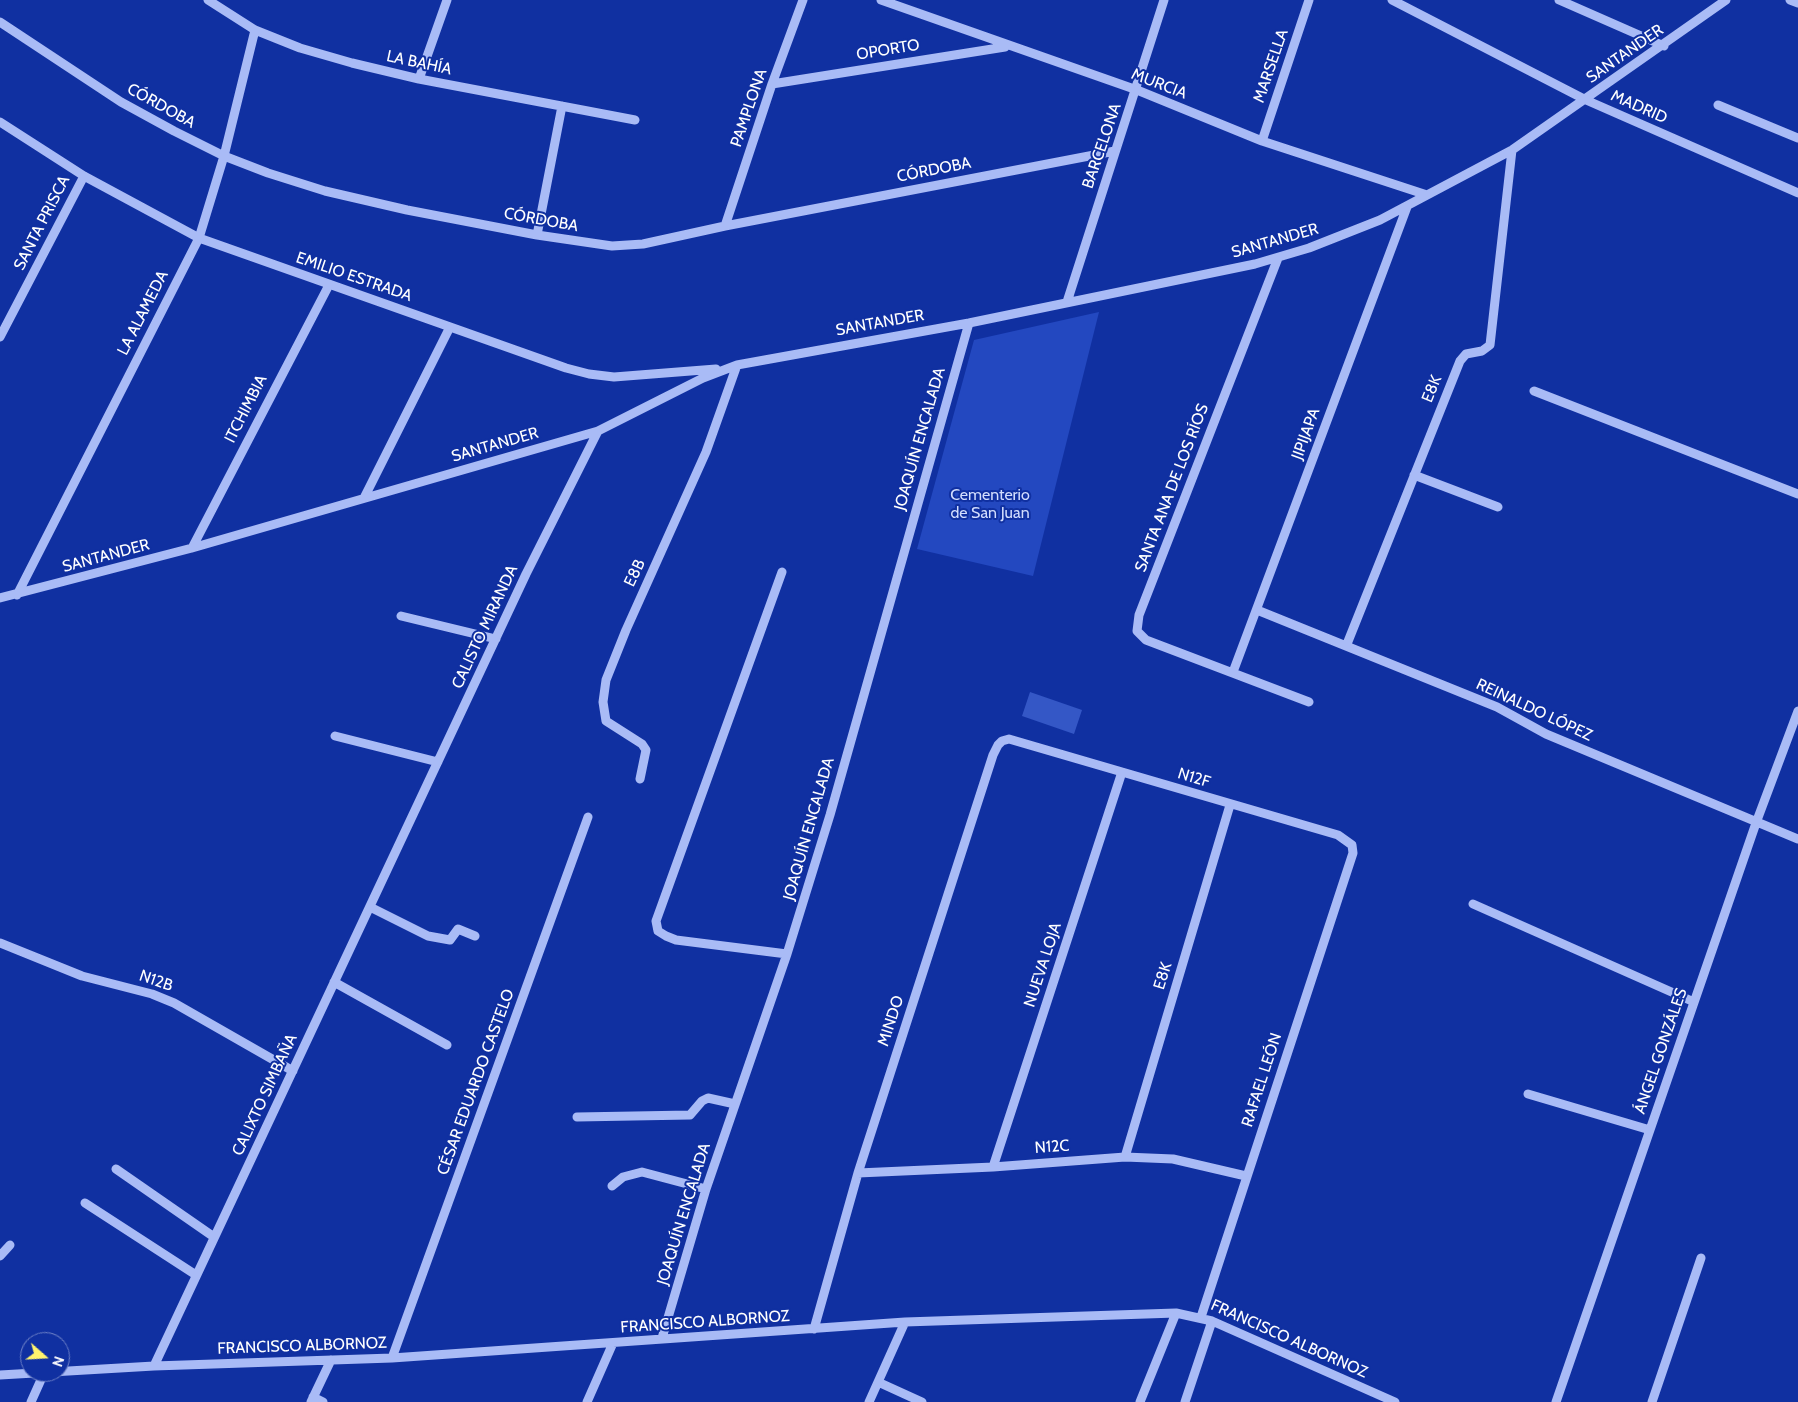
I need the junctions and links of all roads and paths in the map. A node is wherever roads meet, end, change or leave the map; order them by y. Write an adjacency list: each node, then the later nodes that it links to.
1 (208, 0): 13 (street, LA BAHÍA)
2 (447, 0): 16 (street)
3 (804, 0): 17 (street, PAMPLONA)
4 (881, 0): 14 (street, MURCIA)
5 (1164, 0): 18 (street, BARCELONA)
6 (1309, 0): 25 (street, MARSELLA)
7 (1392, 0): 19 (street, MADRID)
8 (1559, 0): 15 (street)
9 (1726, 0): 15 (street, SANTANDER)
10 (1790, 0): 11 (street)
11 (1798, 3)
12 (0, 22): 28 (street, CÓRDOBA)
13 (255, 30): 16 (street, LA BAHÍA); 28 (street, LA ALAMEDA)
14 (1008, 46): 17 (street, OPORTO); 18 (street, MURCIA)
15 (1664, 46): 19 (street, SANTANDER)
16 (419, 79): 21 (street, LA BAHÍA)
17 (772, 84): 33 (street, PAMPLONA)
18 (1137, 90): 25 (street, MURCIA); 27 (street, BARCELONA)
19 (1586, 100): 26 (street, SANTANDER); 30 (street, MADRID)
20 (1718, 105): 24 (street)
21 (562, 106): 22 (street, LA BAHÍA); 34 (street)
22 (636, 120)
23 (0, 122): 29 (street, EMILIO ESTRADA)
24 (1798, 138)
25 (1262, 141): 31 (street, MURCIA)
26 (1512, 150): 31 (street, SANTANDER); 46 (street, E8K)
27 (1115, 151): 33 (street, CÓRDOBA); 38 (street, BARCELONA)
28 (224, 156): 34 (street, CÓRDOBA); 35 (street, LA ALAMEDA)
29 (84, 176): 35 (street, EMILIO ESTRADA); 41 (street, SANTA PRISCA)
30 (1798, 194)
31 (1426, 195): 32 (street, SANTANDER)
32 (1407, 207): 36 (street, SANTANDER); 54 (street, JIPIJAPA)
33 (725, 226): 34 (street, CÓRDOBA)
34 (537, 235)
35 (199, 238): 37 (street, EMILIO ESTRADA); 52 (street, LA ALAMEDA)
36 (1278, 258): 38 (street, SANTANDER); 58 (street, SANTA ANA DE LOS RÍOS)
37 (329, 285): 40 (street, EMILIO ESTRADA); 50 (street, ITCHIMBIA)
38 (1067, 302): 39 (street, SANTANDER)
39 (969, 323): 42 (street, SANTANDER); 76 (street, JOAQUÍN ENCALADA)
40 (450, 327): 43 (street, EMILIO ESTRADA); 48 (street)
41 (0, 337)
42 (737, 364): 43 (street, SANTANDER); 65 (street, E8B)
43 (724, 368): 45 (street, SANTANDER)
44 (1534, 391): 47 (street)
45 (598, 431): 48 (street, SANTANDER); 56 (street, CALISTO MIRANDA)
46 (1414, 475): 49 (street); 57 (street, E8K)
47 (1798, 494)
48 (364, 498): 50 (street, SANTANDER)
49 (1498, 507)
50 (192, 548): 52 (street, SANTANDER)
51 (782, 572): 76 (street)
52 (17, 595): 53 (street, SANTANDER)
53 (0, 598)
54 (1256, 610): 57 (street, REINALDO LÓPEZ); 58 (street, JIPIJAPA)
55 (401, 616): 56 (street)
56 (496, 639): 63 (street, CALISTO MIRANDA)
57 (1347, 644): 68 (street, REINALDO LÓPEZ)
58 (1233, 672): 59 (street)
59 (1309, 702)
60 (1798, 711): 68 (street, ÁNGEL GONZÁLES)
61 (335, 736): 63 (street)
62 (1017, 740): 64 (street, N12F); 88 (street, MINDO)
63 (438, 762): 69 (street, CALISTO MIRANDA)
64 (1122, 772): 66 (street, N12F); 86 (street, NUEVA LOJA)
65 (640, 779)
66 (1230, 805): 71 (street, N12F); 85 (street, E8K)
67 (588, 817): 105 (street, CÉSAR EDUARDO CASTELO)
68 (1756, 823): 70 (street, REINALDO LÓPEZ); 78 (street, ÁNGEL GONZÁLES)
69 (403, 836): 73 (street, CALIXTO SIMBAÑA)
70 (1798, 839)
71 (1352, 853): 89 (street, RAFAEL LEÓN)
72 (1473, 904): 78 (street)
73 (370, 907): 74 (street); 77 (street, CALIXTO SIMBAÑA)
74 (475, 936)
75 (0, 943): 80 (street, N12B)
76 (787, 954): 82 (street, JOAQUÍN ENCALADA)
77 (334, 982): 79 (street); 80 (street, CALIXTO SIMBAÑA)
78 (1694, 1002): 84 (street, ÁNGEL GONZÁLES)
79 (447, 1045)
80 (293, 1071): 93 (street, CALIXTO SIMBAÑA)
81 (1528, 1094): 84 (street)
82 (735, 1104): 83 (street); 91 (street, JOAQUÍN ENCALADA)
83 (577, 1117)
84 (1650, 1130): 122 (street, ÁNGEL GONZÁLES)
85 (1125, 1156): 86 (street, N12C); 89 (street, N12C)
86 (993, 1167): 88 (street, N12C)
87 (116, 1169): 93 (street)
88 (858, 1173): 102 (street, MINDO)
89 (1246, 1176): 99 (street, RAFAEL LEÓN)
90 (612, 1186): 91 (street)
91 (706, 1189): 103 (street, JOAQUÍN ENCALADA)
92 (85, 1203): 97 (street)
93 (214, 1237): 97 (street, CALIXTO SIMBAÑA)
94 (10, 1245): 95 (street)
95 (0, 1256)
96 (1701, 1258): 123 (street)
97 (196, 1275): 107 (street, CALIXTO SIMBAÑA)
98 (1176, 1313): 99 (street, FRANCISCO ALBORNOZ); 101 (street, FRANCISCO ALBORNOZ); 119 (street)
99 (1201, 1316): 100 (street, FRANCISCO ALBORNOZ)
100 (1212, 1321): 120 (street); 121 (street, FRANCISCO ALBORNOZ)
101 (905, 1322): 102 (street, FRANCISCO ALBORNOZ); 112 (street)
102 (814, 1329): 103 (street, FRANCISCO ALBORNOZ)
103 (662, 1338): 104 (street, FRANCISCO ALBORNOZ)
104 (613, 1344): 105 (street, FRANCISCO ALBORNOZ); 116 (street)
105 (392, 1358): 106 (street, FRANCISCO ALBORNOZ)
106 (331, 1360): 107 (street, FRANCISCO ALBORNOZ); 113 (street)
107 (154, 1366): 108 (street, FRANCISCO ALBORNOZ)
108 (70, 1371)
109 (20, 1374): 110 (street, FRANCISCO ALBORNOZ)
110 (0, 1375)
111 (40, 1382): 114 (street)
112 (878, 1382): 117 (street); 118 (street)
113 (312, 1400): 115 (street)
114 (31, 1402)
115 (324, 1402)
116 (587, 1402)
117 (869, 1402)
118 (922, 1402)
119 (1140, 1402)
120 (1186, 1402)
121 (1395, 1402)
122 (1556, 1402)
123 (1652, 1402)

